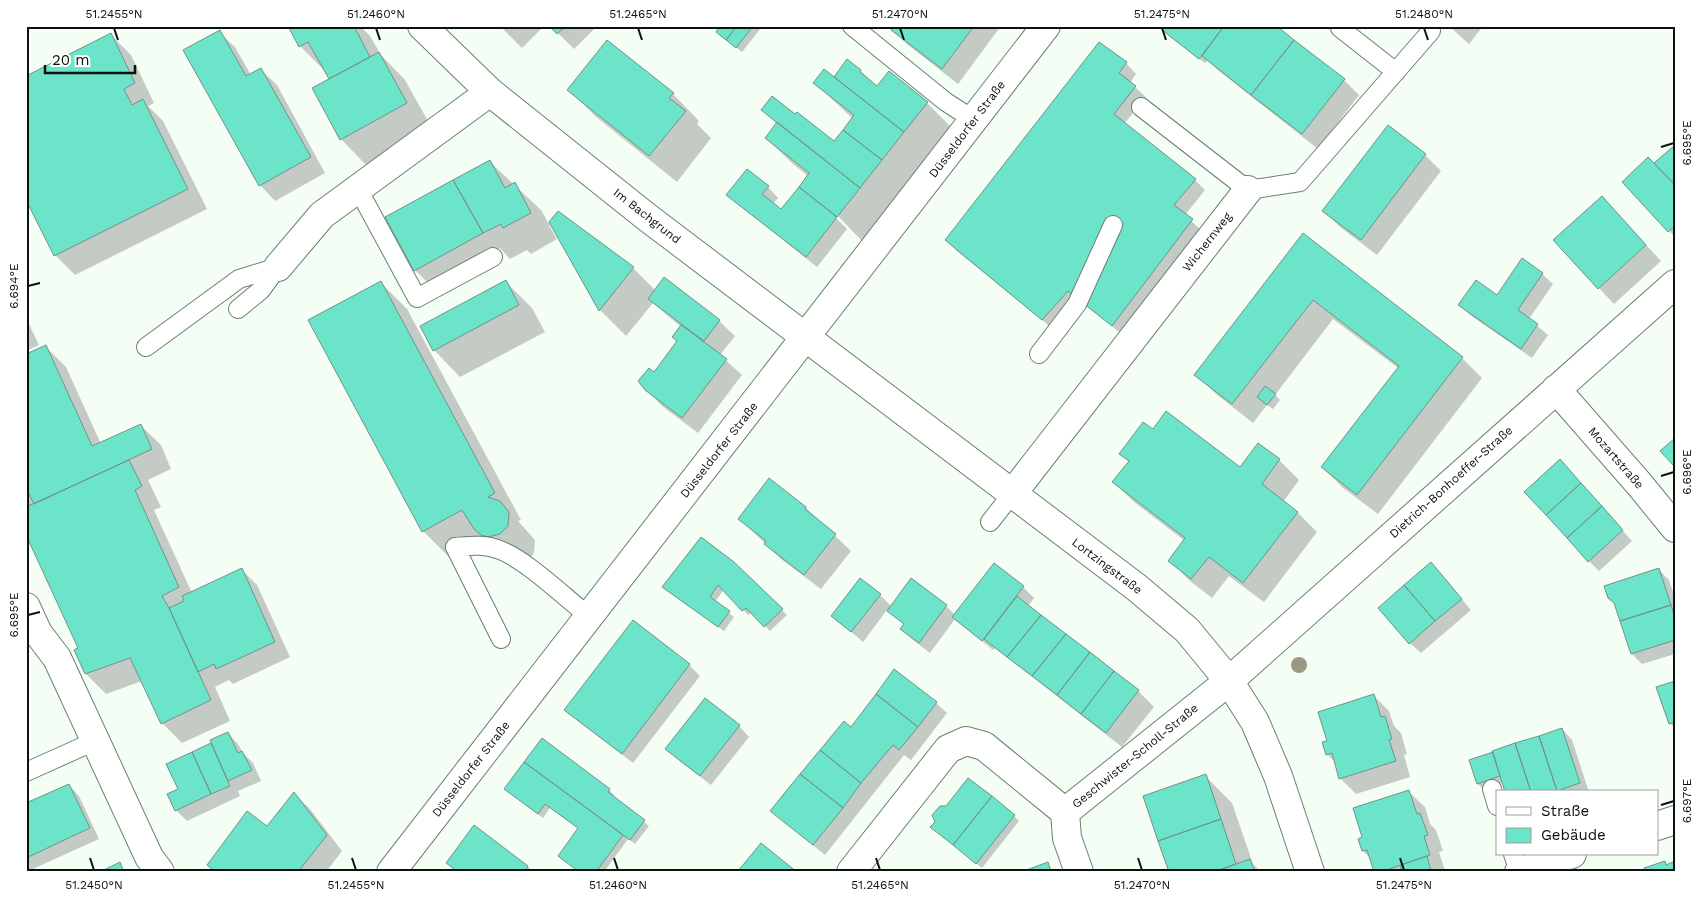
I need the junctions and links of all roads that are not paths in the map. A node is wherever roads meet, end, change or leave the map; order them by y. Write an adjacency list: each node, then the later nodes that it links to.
1 (422, 26): 7 (street, Im Bachgrund)
2 (852, 26): 9 (lane)
3 (1046, 26): 9 (street, Düsseldorfer Straße)
4 (1340, 28): 6 (lane)
5 (1431, 30): 6 (lane)
6 (1396, 72): 11 (lane)
7 (490, 92): 10 (street); 17 (street, Im Bachgrund)
8 (1141, 107): 11 (lane)
9 (974, 120): 17 (street, Düsseldorfer Straße)
10 (358, 189): 13 (lane); 14 (street)
11 (1248, 190): 21 (street, Wichernweg)
12 (1112, 225): 19 (lane)
13 (493, 257)
14 (278, 266): 16 (lane); 18 (lane)
15 (1675, 284): 20 (street, Dietrich-Bonhoeffer-Straße)
16 (238, 309)
17 (806, 338): 21 (street, Lortzingstraße); 25 (street, Düsseldorfer Straße)
18 (146, 346)
19 (1039, 354)
20 (1556, 389): 23 (street, Mozartstraße); 27 (street, Dietrich-Bonhoeffer-Straße)
21 (1012, 494): 22 (lane); 27 (street, Lortzingstraße)
22 (990, 522)
23 (1675, 528)
24 (26, 607): 28 (street)
25 (590, 617): 26 (lane); 38 (street, Düsseldorfer Straße)
26 (501, 639)
27 (1229, 681): 32 (street, Geschwister-Scholl-Straße); 41 (street, Lortzingstraße)
28 (95, 741): 29 (lane); 37 (street)
29 (26, 772)
30 (1492, 789): 31 (lane)
31 (1496, 803)
32 (1066, 812): 39 (street); 40 (street, Geschwister-Scholl-Straße)
33 (1675, 820): 34 (street)
34 (1658, 826)
35 (1514, 856): 42 (lane)
36 (1566, 856): 42 (street)
37 (160, 872)
38 (391, 872)
39 (852, 872)
40 (1079, 872)
41 (1310, 872)
42 (1519, 872)

